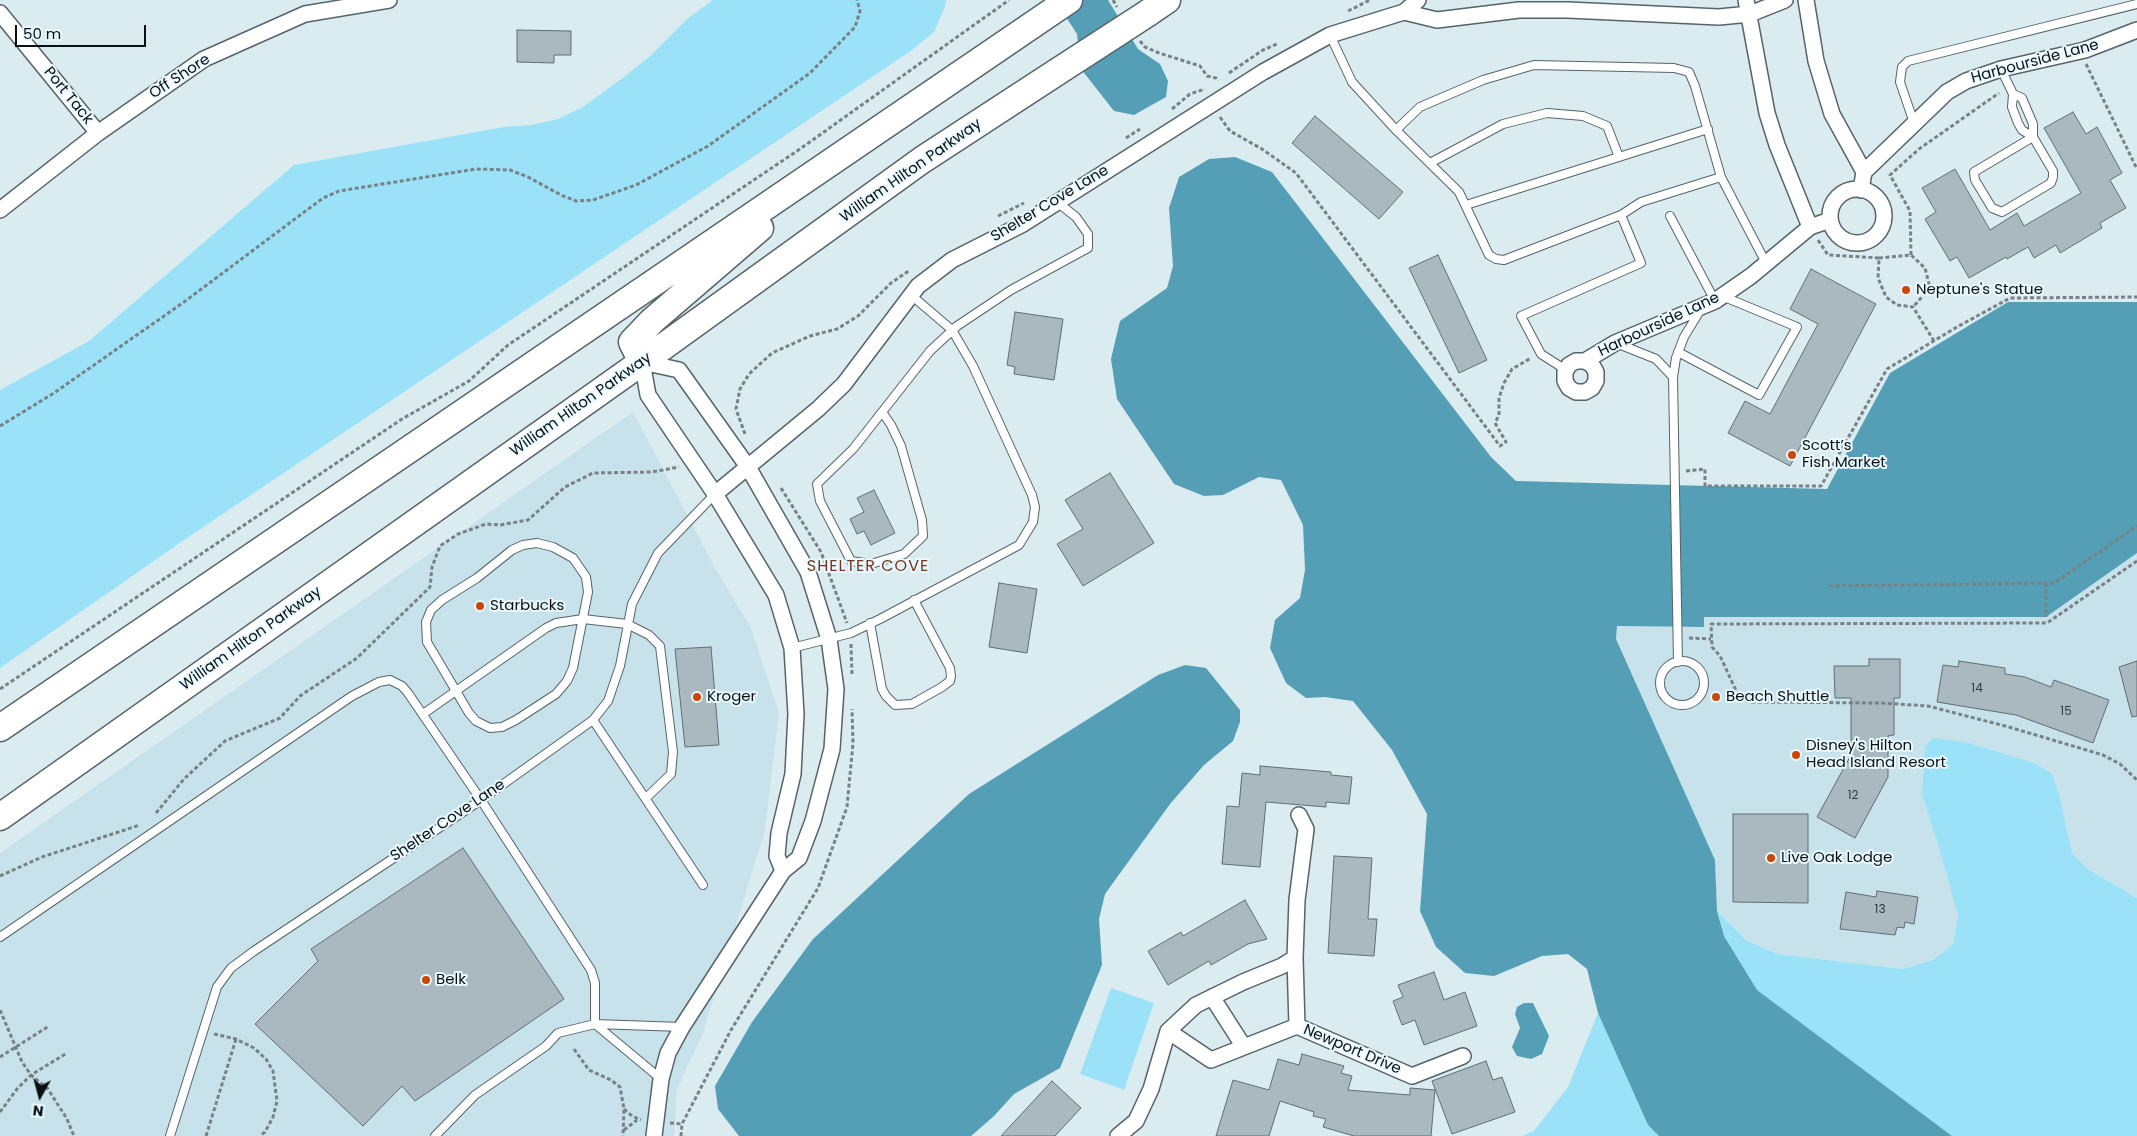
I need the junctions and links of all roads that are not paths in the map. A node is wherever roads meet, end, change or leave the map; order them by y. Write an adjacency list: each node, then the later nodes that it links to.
1 (389, 0): 19 (street, Off Shore)
2 (1069, 0): 21 (highway)
3 (1418, 0): 10 (street, Shelter Cove Lane)
4 (1785, 0): 9 (street)
5 (1806, 0): 24 (street)
6 (2137, 4): 16 (lane)
7 (1519, 5): 9 (street); 10 (street)
8 (1158, 6): 41 (highway, William Hilton Parkway, bridge)
9 (1748, 7): 33 (street)
10 (1404, 12): 13 (street, Shelter Cove Lane)
11 (0, 13): 19 (street, Port Tack)
12 (2137, 30): 14 (street, Harbourside Lane)
13 (1330, 35): 18 (lane); 27 (street, Shelter Cove Lane)
14 (2001, 68): 15 (lane); 16 (street, Harbourside Lane)
15 (2011, 90): 20 (lane); 20 (lane)
16 (1914, 123): 24 (street, Harbourside Lane)
17 (1708, 129): 18 (lane); 22 (lane); 25 (lane)
18 (1396, 130): 23 (lane)
19 (98, 133): 29 (street, Off Shore)
20 (2033, 137): 20 (lane)
21 (861, 141): 41 (highway); 57 (highway)
22 (1619, 157): 23 (lane); 28 (lane)
23 (1430, 163): 28 (lane)
24 (1864, 172): 26 (street)
25 (1721, 177): 30 (lane); 34 (lane)
26 (1861, 190): 32 (street); 32 (street)
27 (1057, 202): 35 (street, Shelter Cove Lane); 37 (lane)
28 (1466, 206): 30 (lane)
29 (0, 210)
30 (1621, 215): 42 (lane)
31 (1670, 216): 36 (lane)
32 (1830, 220): 33 (street, Harbourside Lane)
33 (1810, 226): 34 (street, Harbourside Lane)
34 (1766, 263): 36 (street, Harbourside Lane)
35 (910, 295): 37 (lane); 45 (street, Shelter Cove Lane)
36 (1713, 301): 38 (street, Harbourside Lane); 39 (lane); 39 (lane)
37 (952, 330): 44 (lane); 47 (lane)
38 (1615, 343): 40 (street, Harbourside Lane); 43 (lane)
39 (1678, 352): 43 (lane)
40 (1585, 361): 42 (street, Harbourside Lane); 42 (street, Harbourside Lane)
41 (642, 362): 45 (street); 46 (street); 61 (highway, William Hilton Parkway)
42 (1566, 370)
43 (1673, 377): 53 (lane)
44 (882, 412): 44 (lane)
45 (748, 467): 46 (street, Shelter Cove Lane); 51 (street)
46 (715, 494): 49 (lane, Shelter Cove Lane); 52 (street)
47 (914, 600): 50 (lane); 50 (lane)
48 (584, 619): 49 (lane); 54 (lane); 54 (lane); 54 (lane)
49 (626, 624): 56 (lane, Shelter Cove Lane); 58 (lane)
50 (870, 624): 51 (lane)
51 (829, 639): 52 (lane); 62 (street)
52 (792, 648): 62 (street)
53 (1678, 662): 53 (lane)
54 (456, 691): 55 (lane)
55 (423, 714): 59 (lane); 64 (lane)
56 (593, 720): 58 (lane); 59 (lane, Shelter Cove Lane)
57 (0, 728)
58 (646, 798): 63 (lane)
59 (481, 800): 67 (lane); 74 (lane, Shelter Cove Lane)
60 (1299, 815): 65 (street, Newport Drive)
61 (0, 817)
62 (783, 872): 69 (street)
63 (703, 885)
64 (0, 937)
65 (1294, 958): 66 (street); 68 (street, Newport Drive)
66 (1212, 997): 70 (street); 71 (street)
67 (595, 1024): 69 (lane); 73 (lane); 75 (lane)
68 (1297, 1026): 71 (street, Newport Drive); 72 (street, Newport Drive)
69 (682, 1027): 73 (street)
70 (1168, 1031): 71 (street, Newport Drive); 77 (street)
71 (1244, 1047)
72 (1463, 1056)
73 (661, 1079): 76 (street)
74 (170, 1136)
75 (435, 1136)
76 (654, 1136)
77 (1118, 1136)

